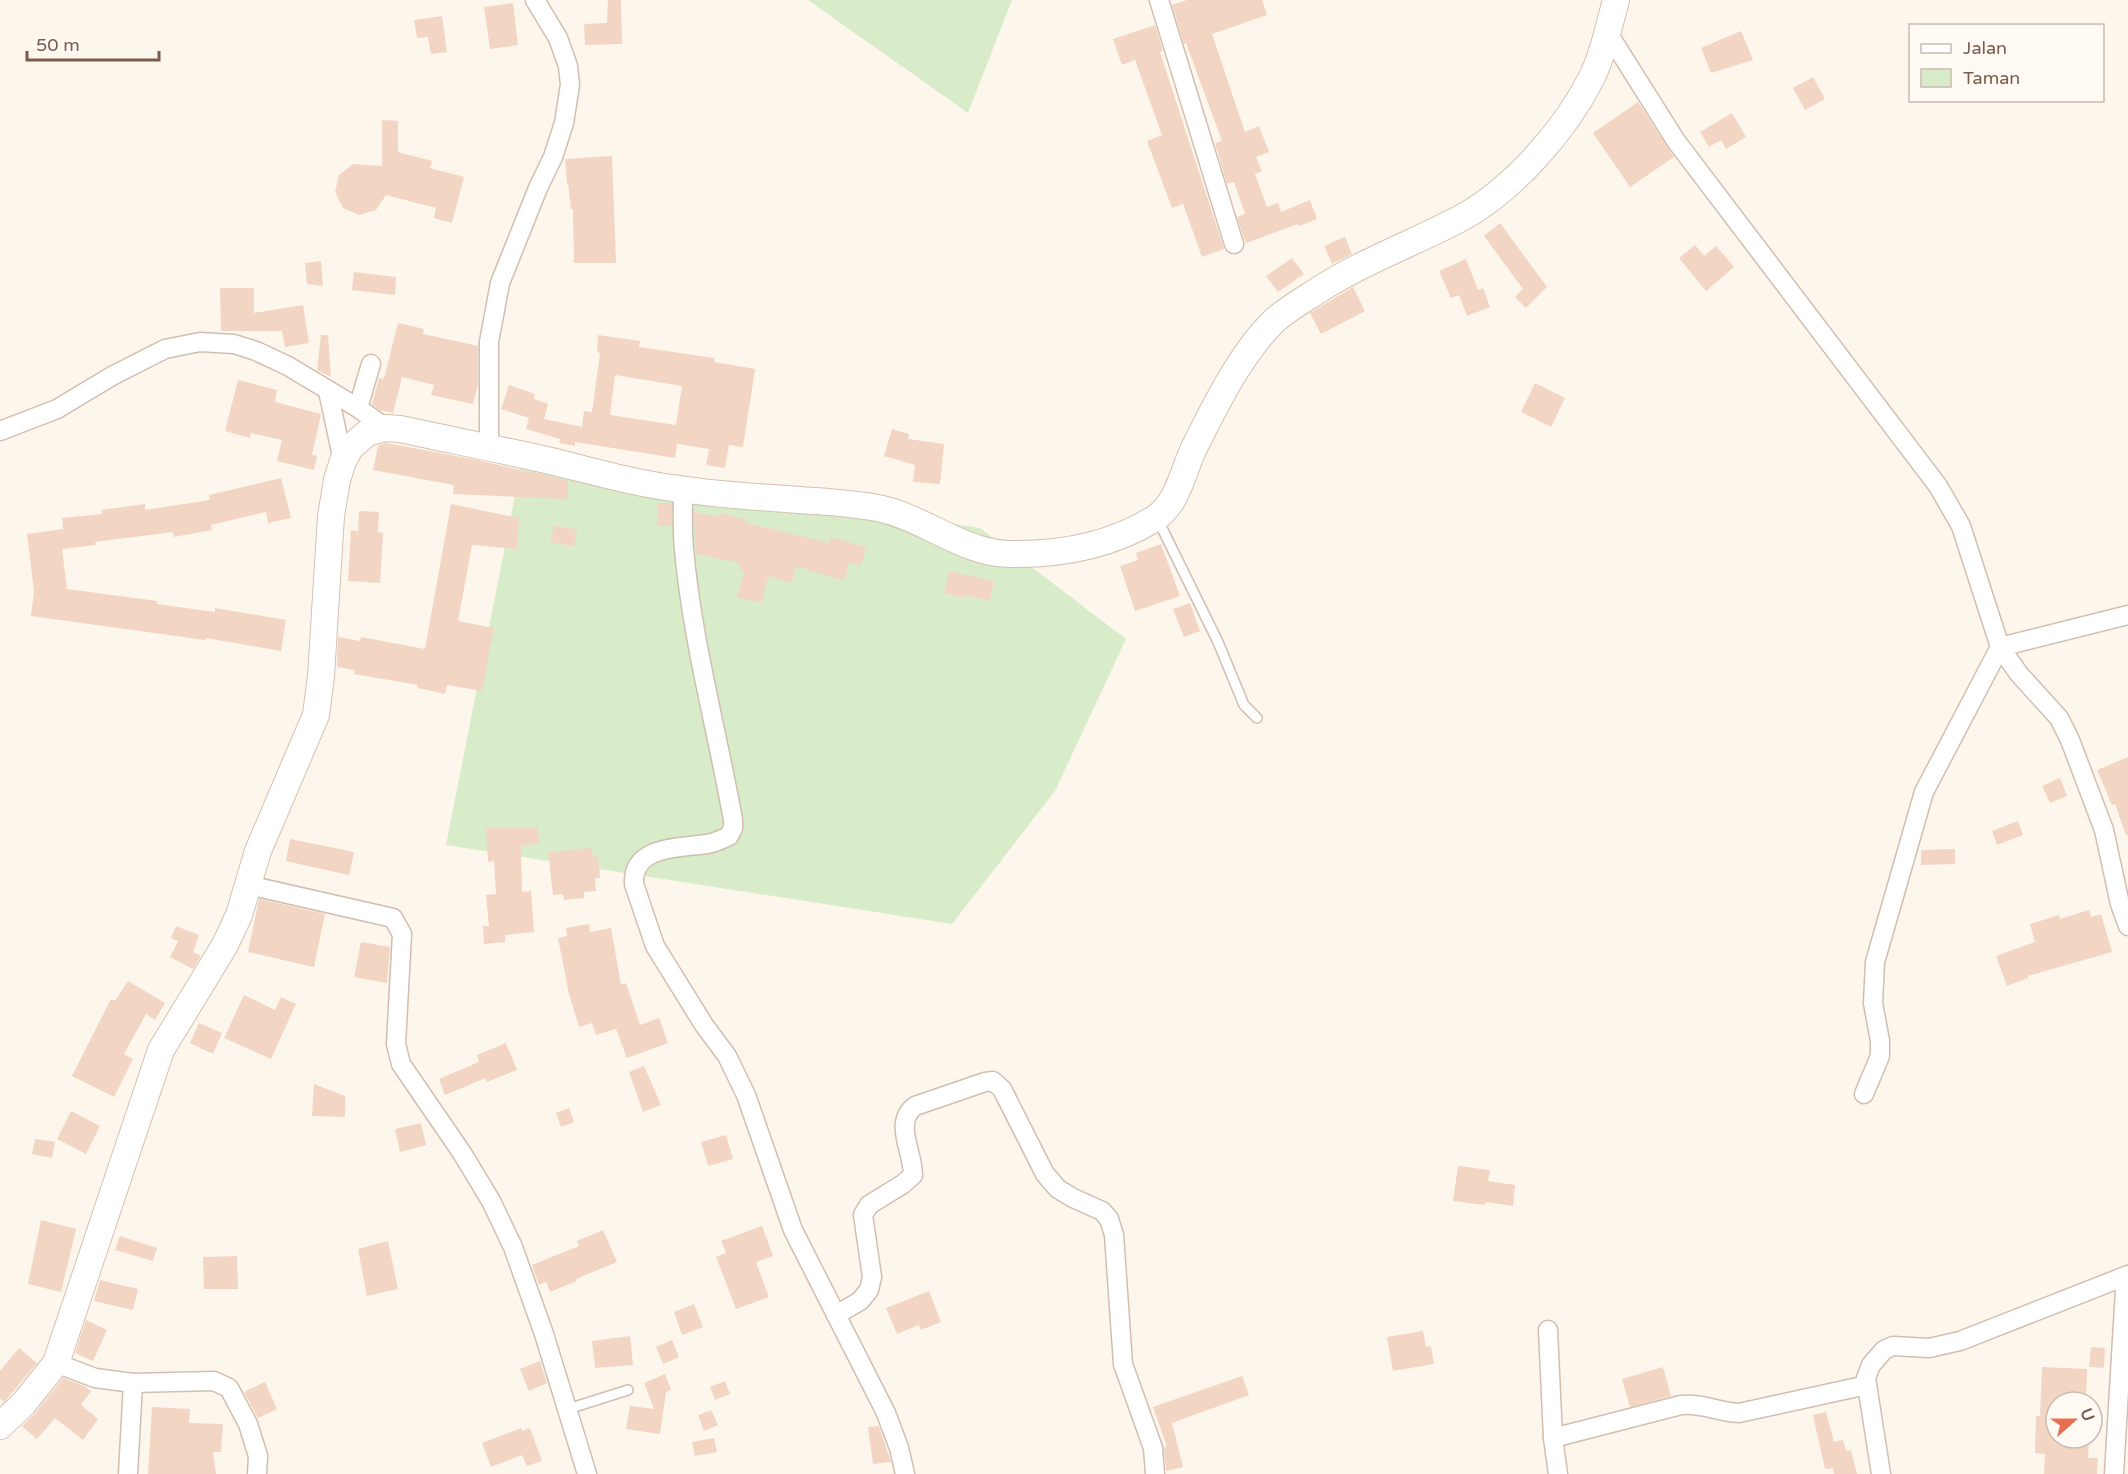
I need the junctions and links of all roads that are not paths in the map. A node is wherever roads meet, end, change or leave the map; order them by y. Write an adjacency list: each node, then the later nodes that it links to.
1 (535, 0): 11 (street)
2 (1159, 0): 5 (street)
3 (1616, 0): 4 (main road)
4 (1608, 33): 14 (main road); 16 (street)
5 (1234, 244)
6 (371, 364): 8 (street)
7 (328, 391): 8 (street); 10 (street); 12 (street)
8 (358, 408): 9 (street)
9 (386, 428): 11 (main road); 12 (main road)
10 (0, 431)
11 (489, 448): 13 (main road)
12 (343, 461): 18 (main road)
13 (683, 490): 14 (main road); 22 (street)
14 (1157, 518): 17 (lane)
15 (2128, 615): 16 (street)
16 (2000, 647): 19 (street); 20 (street)
17 (1257, 718)
18 (248, 885): 24 (main road); 28 (street)
19 (2128, 926)
20 (1864, 1094)
21 (2128, 1275): 26 (street); 38 (street)
22 (836, 1315): 34 (street); 35 (street)
23 (1548, 1330): 30 (street)
24 (56, 1363): 25 (street); 29 (main road)
25 (133, 1383): 31 (street); 32 (street)
26 (1867, 1385): 30 (street); 37 (street)
27 (628, 1390): 28 (lane)
28 (568, 1409): 33 (street)
29 (0, 1426)
30 (1553, 1438): 36 (street)
31 (128, 1474)
32 (257, 1474)
33 (587, 1474)
34 (905, 1474)
35 (1155, 1474)
36 (1558, 1474)
37 (1881, 1474)
38 (2114, 1474)

